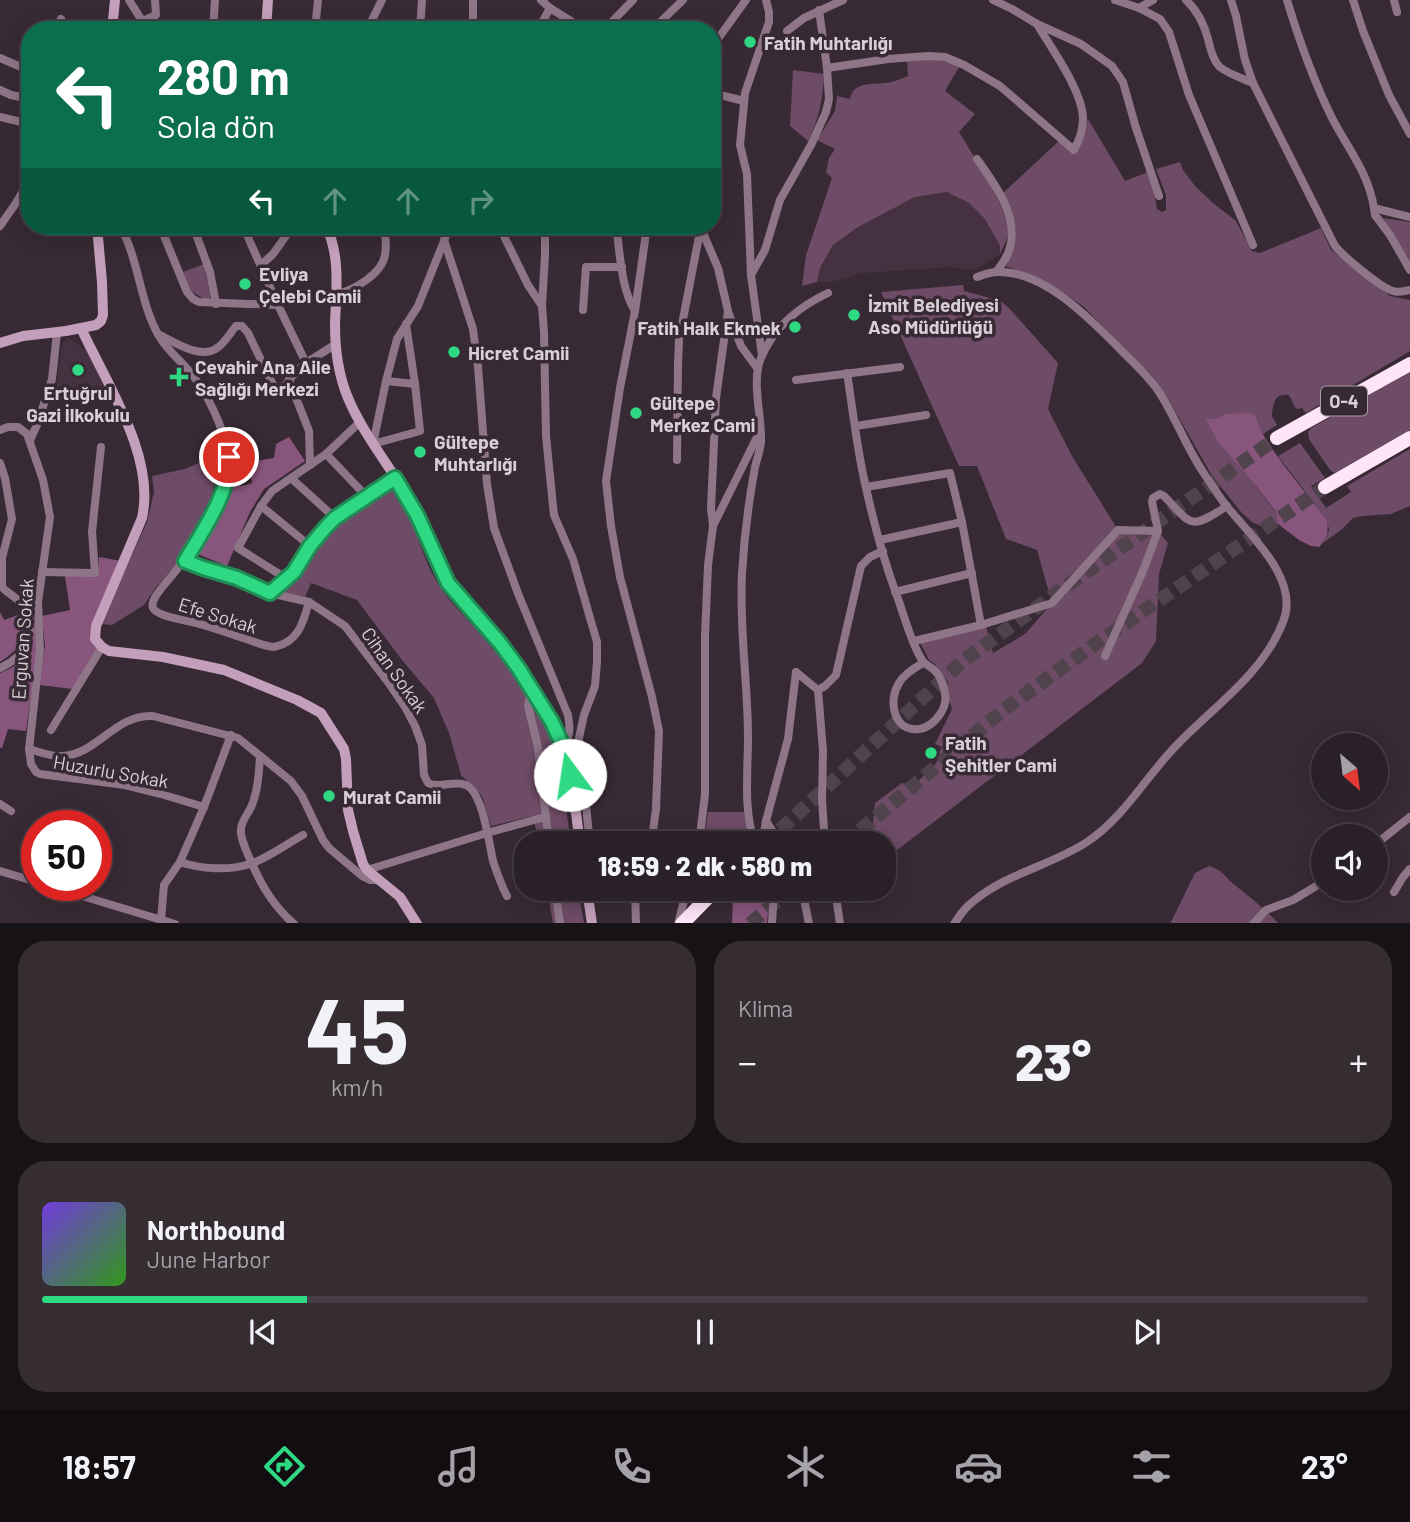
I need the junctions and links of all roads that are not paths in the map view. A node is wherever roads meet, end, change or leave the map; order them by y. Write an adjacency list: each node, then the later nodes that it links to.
1 (115, 0): 28 (main road)
2 (129, 0): 29 (street)
3 (155, 0): 29 (street)
4 (215, 0): 30 (street)
5 (268, 0): 31 (main road)
6 (318, 0): 32 (street)
7 (382, 0): 33 (street)
8 (422, 0): 34 (street)
9 (473, 0): 35 (street)
10 (541, 0): 24 (street)
11 (633, 0): 38 (street)
12 (682, 0): 39 (street)
13 (746, 0): 42 (street)
14 (766, 0): 50 (street)
15 (843, 0): 26 (street)
16 (993, 0): 40 (street)
17 (1115, 0): 25 (street)
18 (1153, 0): 25 (street)
19 (1186, 0): 46 (street)
20 (1231, 0): 46 (street)
21 (1287, 0): 58 (street)
22 (1353, 0): 52 (street)
23 (1394, 0): 27 (street)
24 (550, 8): 36 (street); 37 (street)
25 (1139, 8): 77 (street)
26 (819, 10): 41 (street); 45 (street)
27 (1397, 12)
28 (112, 21)
29 (143, 21)
30 (214, 21)
31 (267, 21)
32 (316, 21)
33 (372, 21)
34 (421, 21)
35 (472, 21)
36 (543, 21)
37 (571, 21)
38 (613, 21)
39 (661, 21)
40 (1037, 24): 45 (street); 57 (street)
41 (787, 31)
42 (721, 35)
43 (0, 58): 44 (street)
44 (21, 67)
45 (827, 68): 82 (street)
46 (1253, 83): 84 (street)
47 (0, 90): 49 (street)
48 (721, 95): 50 (street)
49 (21, 97)
50 (744, 101): 82 (street)
51 (0, 117): 53 (street)
52 (1407, 121): 54 (street)
53 (21, 122)
54 (1410, 134)
55 (978, 159): 81 (street)
56 (21, 195): 60 (street)
57 (1159, 196)
58 (1374, 208): 59 (street); 80 (street)
59 (1410, 217)
60 (0, 226)
61 (98, 235): 94 (main road)
62 (124, 235): 96 (street)
63 (164, 235): 87 (street)
64 (196, 235): 87 (street)
65 (247, 235): 78 (street)
66 (287, 235): 78 (street)
67 (330, 235): 86 (main road)
68 (385, 235): 86 (street)
69 (446, 235): 76 (street)
70 (503, 235): 89 (street)
71 (545, 235): 89 (street)
72 (617, 235): 79 (street)
73 (646, 235): 91 (street)
74 (698, 235): 120 (street)
75 (704, 235): 92 (street)
76 (444, 240): 93 (street); 156 (street)
77 (1253, 245)
78 (261, 265): 88 (street)
79 (622, 267): 90 (street); 91 (street)
80 (1410, 270)
81 (996, 272): 83 (street); 129 (street)
82 (751, 275): 99 (street)
83 (976, 277)
84 (1410, 290)
85 (828, 293): 99 (street)
86 (337, 294): 98 (main road)
87 (216, 304): 88 (street)
88 (278, 305): 100 (street)
89 (542, 306): 167 (street)
90 (583, 310)
91 (635, 310): 168 (street)
92 (729, 311): 103 (street); 132 (street)
93 (406, 324): 107 (street); 108 (street)
94 (80, 328): 95 (main road); 148 (main road)
95 (57, 333): 97 (main road); 116 (street)
96 (158, 334): 105 (street); 137 (street)
97 (0, 343)
98 (336, 344): 100 (street); 110 (main road)
99 (762, 356): 103 (street)
100 (306, 363): 105 (street)
101 (1410, 364): 114 (highway, O-4)
102 (900, 367): 104 (street)
103 (758, 368): 113 (street)
104 (847, 373): 106 (street); 111 (street)
105 (289, 380): 122 (street)
106 (796, 380)
107 (386, 381): 108 (street); 117 (street)
108 (415, 384): 117 (street)
109 (926, 415): 111 (street)
110 (360, 422): 117 (main road); 119 (street)
111 (856, 426): 125 (street)
112 (0, 429): 116 (street)
113 (761, 429): 132 (street); 170 (street)
114 (1278, 438)
115 (1410, 438): 126 (highway)
116 (30, 440): 138 (street, Erguvan Sokak)
117 (373, 443): 124 (main road)
118 (101, 447): 138 (street)
119 (326, 454): 122 (street); 127 (street)
120 (677, 460)
121 (0, 463): 145 (street)
122 (310, 465): 123 (street)
123 (291, 478): 128 (street); 130 (street)
124 (395, 478): 127 (street); 153 (main road)
125 (866, 487): 131 (street); 134 (street)
126 (1325, 487)
127 (367, 496): 130 (street)
128 (261, 506): 135 (street); 140 (street)
129 (1227, 506): 133 (street); 207 (street)
130 (335, 518): 135 (street)
131 (962, 522): 134 (street); 139 (street)
132 (713, 526): 169 (street)
133 (1158, 531): 146 (street); 149 (street)
134 (880, 540): 136 (street)
135 (310, 546): 140 (street)
136 (883, 551): 141 (street); 152 (street)
137 (185, 561): 142 (street, Cihan Sokak); 144 (street, Efe Sokak)
138 (42, 572): 143 (street, Erguvan Sokak)
139 (972, 573): 141 (street); 146 (street)
140 (287, 579): 142 (street)
141 (895, 592): 147 (street)
142 (270, 593): 144 (street, Cihan Sokak)
143 (38, 602): 145 (street); 157 (street, Erguvan Sokak)
144 (309, 602): 174 (street, Cihan Sokak)
145 (22, 605): 151 (street)
146 (981, 625): 147 (street)
147 (914, 641): 150 (street)
148 (102, 648): 154 (street); 180 (main road)
149 (1105, 656)
150 (923, 663): 150 (street)
151 (0, 668)
152 (818, 690): 164 (street); 173 (street)
153 (533, 691): 156 (main road); 162 (street)
154 (51, 730)
155 (231, 735): 157 (street); 158 (street); 160 (street)
156 (563, 746): 166 (main road)
157 (29, 749): 160 (street, Huzurlu Sokak)
158 (260, 756): 178 (street); 183 (street)
159 (0, 804): 161 (street)
160 (204, 807): 177 (street)
161 (11, 811)
162 (545, 817): 165 (street); 174 (street)
163 (1410, 817): 176 (street)
164 (766, 821): 171 (street); 172 (street)
165 (547, 831)
166 (578, 831)
167 (589, 831)
168 (653, 831)
169 (701, 831)
170 (752, 831)
171 (764, 831)
172 (773, 831)
173 (824, 831)
174 (487, 832): 180 (street); 186 (street, Cihan Sokak)
175 (303, 835): 178 (street)
176 (1388, 835)
177 (180, 862): 178 (street); 196 (street)
178 (252, 863): 198 (street)
179 (1410, 869): 185 (street)
180 (367, 870): 183 (main road)
181 (0, 871): 182 (street)
182 (21, 877)
183 (379, 880): 199 (main road)
184 (1311, 889): 208 (street)
185 (1394, 891)
186 (507, 896)
187 (98, 901): 196 (street)
188 (557, 901): 200 (street)
189 (589, 901): 201 (main road)
190 (635, 901): 202 (street)
191 (685, 901): 203 (street)
192 (703, 901): 203 (highway)
193 (773, 901): 204 (street)
194 (805, 901): 205 (street)
195 (837, 901): 206 (street)
196 (161, 920): 197 (street)
197 (175, 923)
198 (293, 923)
199 (417, 923)
200 (560, 923)
201 (592, 923)
202 (636, 923)
203 (680, 923)
204 (772, 923)
205 (810, 923)
206 (840, 923)
207 (954, 923)
208 (1253, 923)

